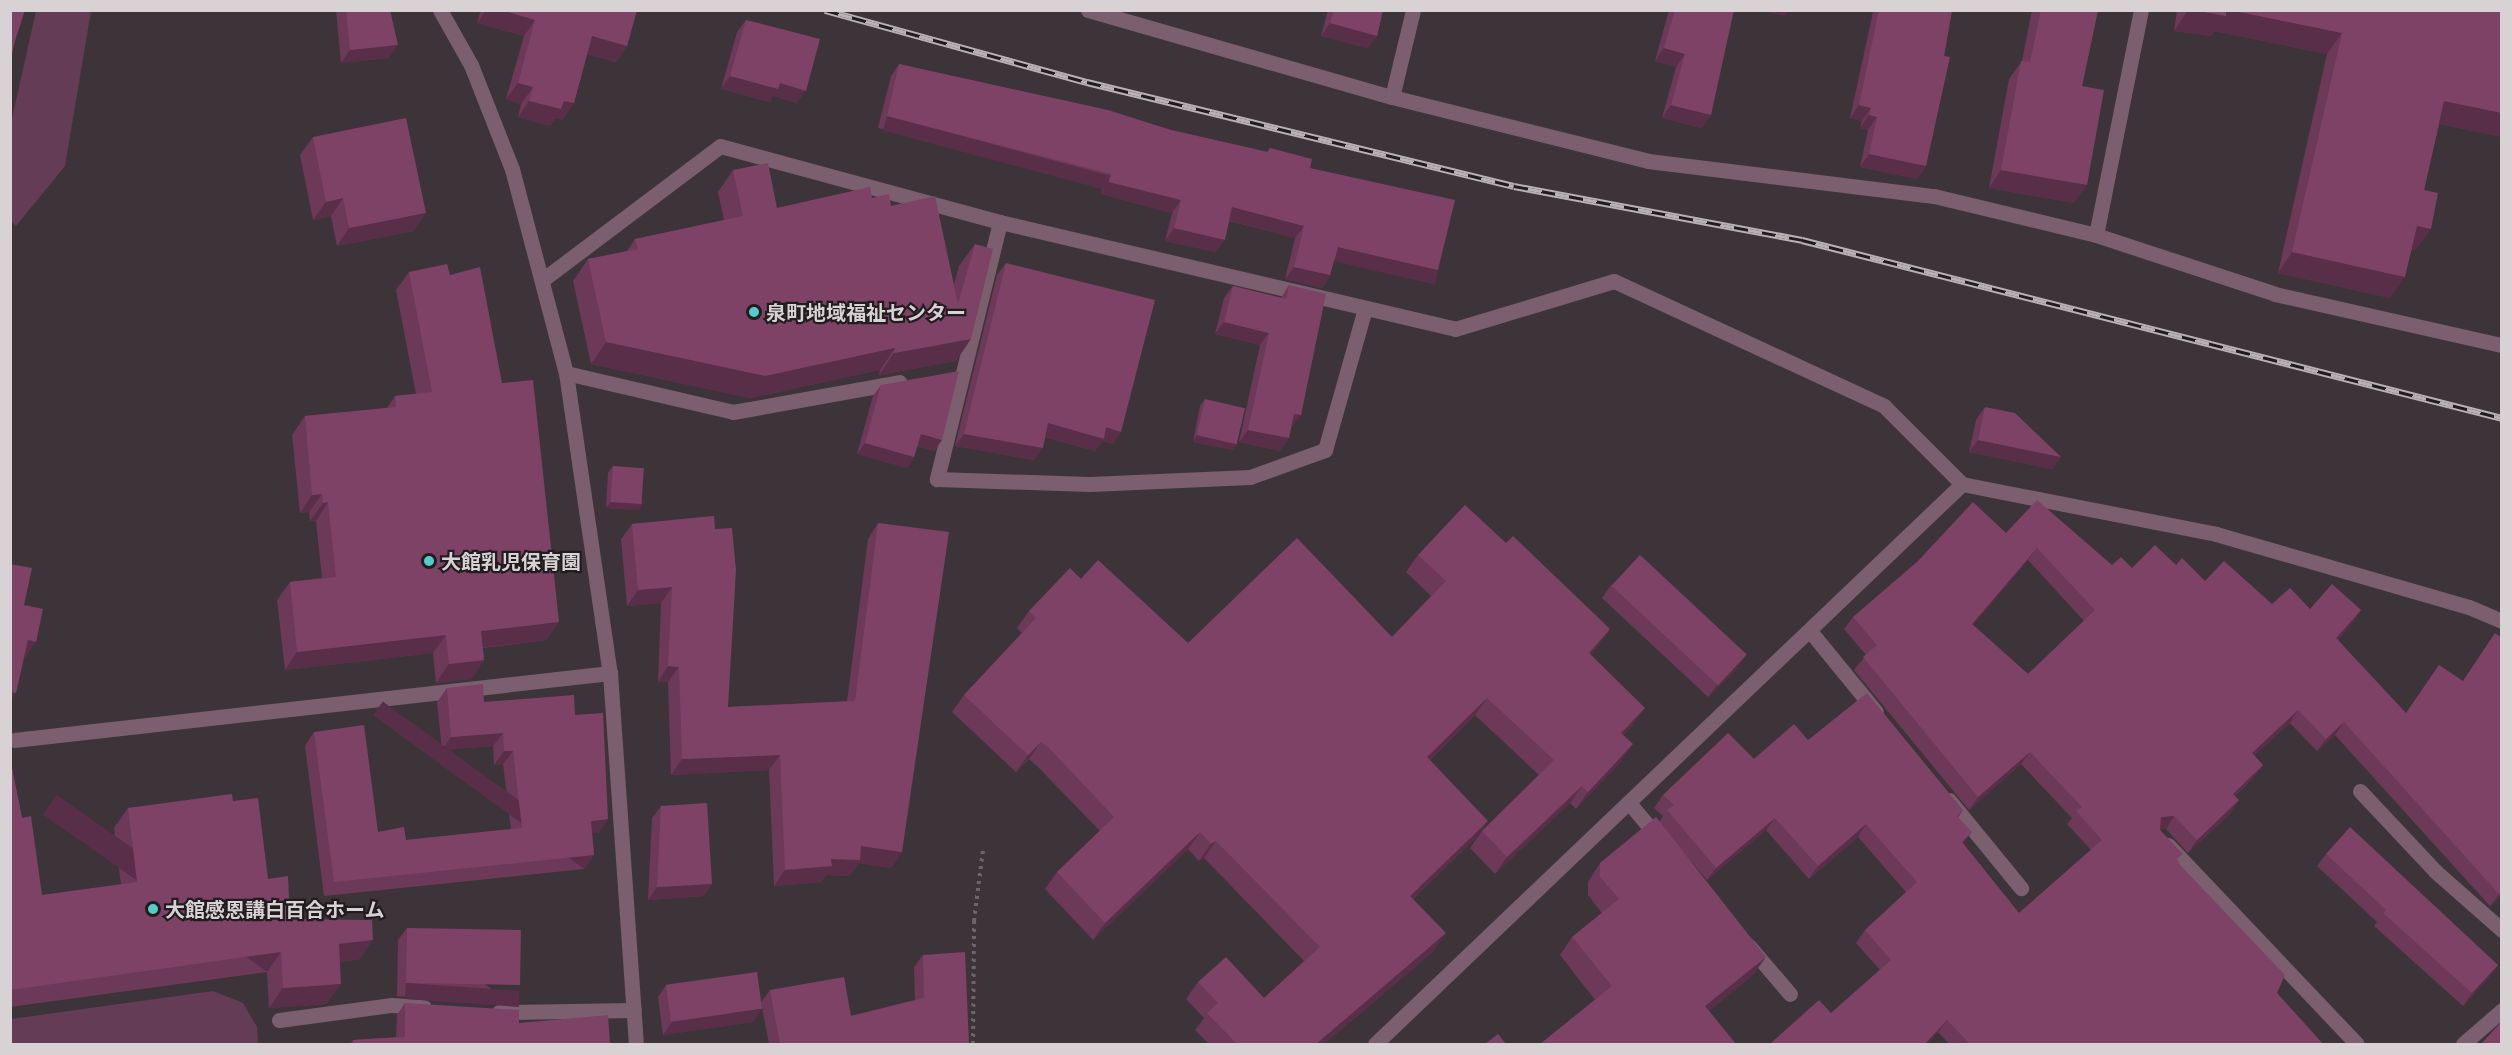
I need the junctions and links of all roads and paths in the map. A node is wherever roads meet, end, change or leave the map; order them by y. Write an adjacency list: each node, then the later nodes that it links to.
1 (440, 10): 8 (street)
2 (1088, 10): 5 (street)
3 (1413, 10): 5 (street)
4 (2141, 10): 7 (street)
5 (1392, 97): 7 (street)
6 (1000, 222): 8 (street); 9 (street); 11 (street)
7 (2096, 235): 10 (street)
8 (545, 278): 12 (street)
9 (1365, 309): 11 (street); 15 (street)
10 (2502, 345)
11 (967, 369): 13 (street)
12 (566, 373): 14 (street); 18 (street)
13 (944, 373)
14 (920, 378)
15 (1962, 484): 16 (street); 17 (street)
16 (2502, 621)
17 (1810, 631): 19 (street); 23 (street)
18 (610, 673): 20 (street); 32 (street)
19 (1885, 723)
20 (14, 740)
21 (1938, 787): 27 (street)
22 (2360, 791): 28 (street)
23 (1630, 804): 26 (street); 38 (street)
24 (2159, 836): 39 (street)
25 (983, 850): 37 (path)
26 (1676, 859)
27 (2021, 888)
28 (2502, 930)
29 (1737, 931): 30 (street)
30 (1790, 994)
31 (437, 1008): 35 (street)
32 (634, 1010): 34 (street); 36 (street)
33 (2502, 1010): 40 (street)
34 (483, 1011)
35 (279, 1020)
36 (636, 1044)
37 (974, 1044)
38 (1375, 1044)
39 (2357, 1044)
40 (2463, 1044)

